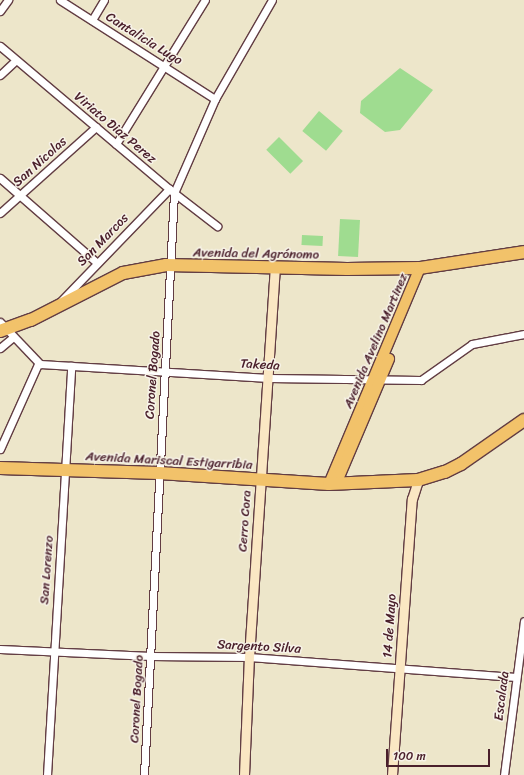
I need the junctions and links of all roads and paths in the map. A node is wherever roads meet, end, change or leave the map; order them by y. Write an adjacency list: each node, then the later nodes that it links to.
1 (8, 0): 6 (street)
2 (60, 0): 7 (street, Cantalicia Lugo)
3 (104, 0): 7 (street)
4 (205, 0): 10 (street)
5 (272, 0): 12 (street, Coronel Bogado)
6 (0, 11)
7 (92, 20): 10 (street, Cantalicia Lugo)
8 (0, 46): 9 (street, Viriato Diaz Perez)
9 (15, 61): 11 (street); 13 (street, Viriato Diaz Perez)
10 (165, 66): 12 (street, Cantalicia Lugo); 14 (street)
11 (0, 75)
12 (215, 98): 16 (street, Coronel Bogado)
13 (96, 127): 14 (street, Viriato Diaz Perez); 17 (street, San Nicolas)
14 (116, 144): 16 (street, Viriato Diaz Perez)
15 (0, 178): 17 (street)
16 (171, 191): 19 (street, Viriato Diaz Perez); 21 (street, San Marcos); 22 (street, Coronel Bogado)
17 (21, 195): 18 (street, San Nicolas); 21 (street)
18 (0, 213)
19 (217, 226)
20 (522, 252): 24 (highway, Avenida del Agrónomo)
21 (97, 263): 25 (street, San Marcos)
22 (172, 266): 23 (highway, Avenida del Agrónomo); 25 (highway, Avenida del Agrónomo); 31 (street, Coronel Bogado)
23 (275, 268): 24 (highway, Avenida del Agrónomo); 32 (street, Cerro Cora)
24 (420, 268): 33 (main road, Avenida Avelino Martinez)
25 (55, 308): 26 (highway, Avenida del Agrónomo)
26 (5, 330): 28 (street); 29 (street)
27 (524, 334): 33 (street, Takeda)
28 (0, 348)
29 (38, 364): 30 (street, Takeda); 35 (street)
30 (71, 366): 31 (street, Takeda); 37 (street, San Lorenzo)
31 (165, 371): 32 (street, Takeda); 38 (street, Coronel Bogado)
32 (269, 378): 33 (street, Takeda); 39 (street, Cerro Cora)
33 (377, 380): 41 (main road, Avenida Avelino Martinez)
34 (524, 420): 40 (highway)
35 (0, 450)
36 (0, 468): 37 (highway, Avenida Mariscal Estigarribia)
37 (65, 470): 38 (highway, Avenida Mariscal Estigarribia); 44 (street, San Lorenzo)
38 (159, 473): 39 (highway, Avenida Mariscal Estigarribia); 45 (street, Coronel Bogado)
39 (261, 480): 41 (highway, Avenida Mariscal Estigarribia); 46 (street, Cerro Cora)
40 (418, 480): 41 (highway, Avenida Mariscal Estigarribia); 47 (street, 14 de Mayo)
41 (333, 484)
42 (524, 621): 48 (street, Escalada)
43 (0, 649): 44 (street, Sargento Silva)
44 (54, 652): 45 (street, Sargento Silva); 49 (street, San Lorenzo)
45 (151, 656): 46 (street, Sargento Silva); 50 (street, Coronel Bogado)
46 (249, 657): 47 (street, Sargento Silva); 51 (street, Cerro Cora)
47 (400, 670): 48 (street, Sargento Silva); 52 (street, 14 de Mayo)
48 (516, 677): 53 (street, Escalada)
49 (47, 775)
50 (144, 775)
51 (244, 775)
52 (392, 775)
53 (504, 775)

